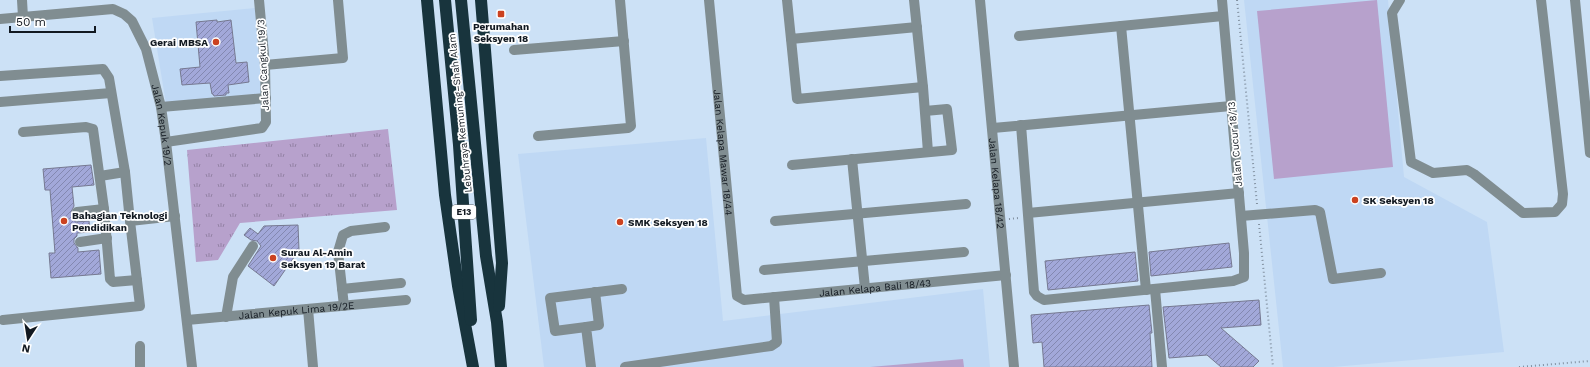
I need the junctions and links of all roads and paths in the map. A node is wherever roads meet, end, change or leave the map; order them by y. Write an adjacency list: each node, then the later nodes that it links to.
1 (22, 0): 19 (street)
2 (259, 0): 27 (street, Jalan Cangkul 19/3)
3 (338, 0): 27 (street)
4 (427, 0): 93 (highway)
5 (445, 0): 93 (highway, Lebuhraya Kemuning–Shah Alam / E13)
6 (462, 0): 86 (highway, Lebuhraya Kemuning–Shah Alam / E13)
7 (481, 0): 86 (highway)
8 (620, 0): 25 (street)
9 (709, 0): 80 (street, Jalan Kelapa Mawar 18/44)
10 (788, 0): 24 (street)
11 (914, 0): 22 (street)
12 (980, 0): 39 (street, Jalan Kelapa 18/42)
13 (1222, 0): 18 (street, Jalan Cucur 18/13)
14 (1237, 0): 55 (path)
15 (1400, 0): 16 (street)
16 (1541, 0)
17 (1575, 0): 28 (street)
18 (1223, 16): 21 (street); 34 (street, Jalan Cucur 18/13)
19 (23, 17): 20 (street, Jalan Kepuk 19/2); 35 (street, Jalan Kepuk 19/2)
20 (0, 20)
21 (1121, 26): 23 (street); 37 (street)
22 (917, 27): 24 (street); 30 (street)
23 (1019, 36)
24 (791, 39): 30 (street)
25 (624, 41): 26 (street); 41 (street)
26 (514, 50)
27 (265, 65): 32 (street, Jalan Cangkul 19/3)
28 (1586, 71): 44 (street)
29 (0, 76): 31 (street)
30 (923, 87): 36 (street)
31 (111, 93): 33 (street); 47 (street)
32 (266, 98): 35 (street); 42 (street, Jalan Cangkul 19/3)
33 (0, 102)
34 (1231, 106): 37 (street); 49 (street, Jalan Cucur 18/13)
35 (161, 107): 42 (street, Jalan Kepuk 19/2)
36 (926, 111): 43 (street); 43 (street)
37 (1130, 116): 38 (street); 50 (street)
38 (1021, 125): 39 (street); 56 (street)
39 (993, 128): 59 (street, Jalan Kelapa 18/42)
40 (23, 132): 48 (street)
41 (538, 136)
42 (166, 142): 57 (street, Jalan Kepuk 19/2)
43 (928, 152): 45 (street)
44 (1590, 153)
45 (852, 159): 46 (street); 54 (street)
46 (792, 165)
47 (124, 172): 48 (street); 60 (street)
48 (100, 176): 52 (street)
49 (1239, 193): 50 (street); 58 (street, Jalan Cucur 18/13)
50 (1138, 203): 56 (street); 76 (street)
51 (966, 204): 54 (street)
52 (104, 209): 53 (street); 63 (street)
53 (77, 212)
54 (857, 213): 61 (street); 67 (street)
55 (1258, 214): 58 (street); 69 (street); 99 (path)
56 (1028, 215): 59 (path); 76 (street)
57 (175, 216): 60 (street); 85 (street, Jalan Kepuk 19/2)
58 (1241, 216): 76 (street, Jalan Cucur 18/13)
59 (1001, 220): 70 (street, Jalan Kelapa 18/42)
60 (130, 221): 71 (street)
61 (775, 221)
62 (385, 227): 74 (street)
63 (107, 238): 64 (street); 71 (street)
64 (80, 242)
65 (253, 246): 83 (street)
66 (964, 252): 67 (street)
67 (862, 261): 68 (street); 73 (street)
68 (764, 270)
69 (1381, 273)
70 (1006, 275): 73 (street, Jalan Kelapa Bali 18/43); 97 (street, Jalan Kelapa 18/42)
71 (137, 280): 84 (street)
72 (401, 283): 74 (street)
73 (864, 288): 78 (street, Jalan Kelapa Bali 18/43)
74 (342, 289): 81 (street)
75 (622, 289): 77 (street)
76 (1151, 289): 98 (street)
77 (594, 292): 87 (street); 87 (street)
78 (774, 297): 80 (street, Jalan Kelapa Bali 18/43); 96 (street)
79 (406, 300): 81 (street, Jalan Kepuk Lima 19/2E)
80 (744, 300)
81 (344, 306): 82 (street, Jalan Kepuk Lima 19/2E)
82 (308, 309): 83 (street, Jalan Kepuk Lima 19/2E); 92 (street)
83 (226, 317): 85 (street, Jalan Kepuk Lima 19/2E)
84 (3, 320)
85 (187, 320): 91 (street, Jalan Kepuk 19/2)
86 (497, 322): 94 (highway, Lebuhraya Kemuning–Shah Alam / E13)
87 (586, 327): 95 (street)
88 (140, 346): 90 (street)
89 (1590, 361): 100 (path)
90 (140, 367)
91 (192, 367)
92 (313, 367)
93 (474, 367)
94 (501, 367)
95 (592, 367)
96 (624, 367)
97 (1014, 367)
98 (1162, 367)
99 (1273, 367)
100 (1519, 367)

